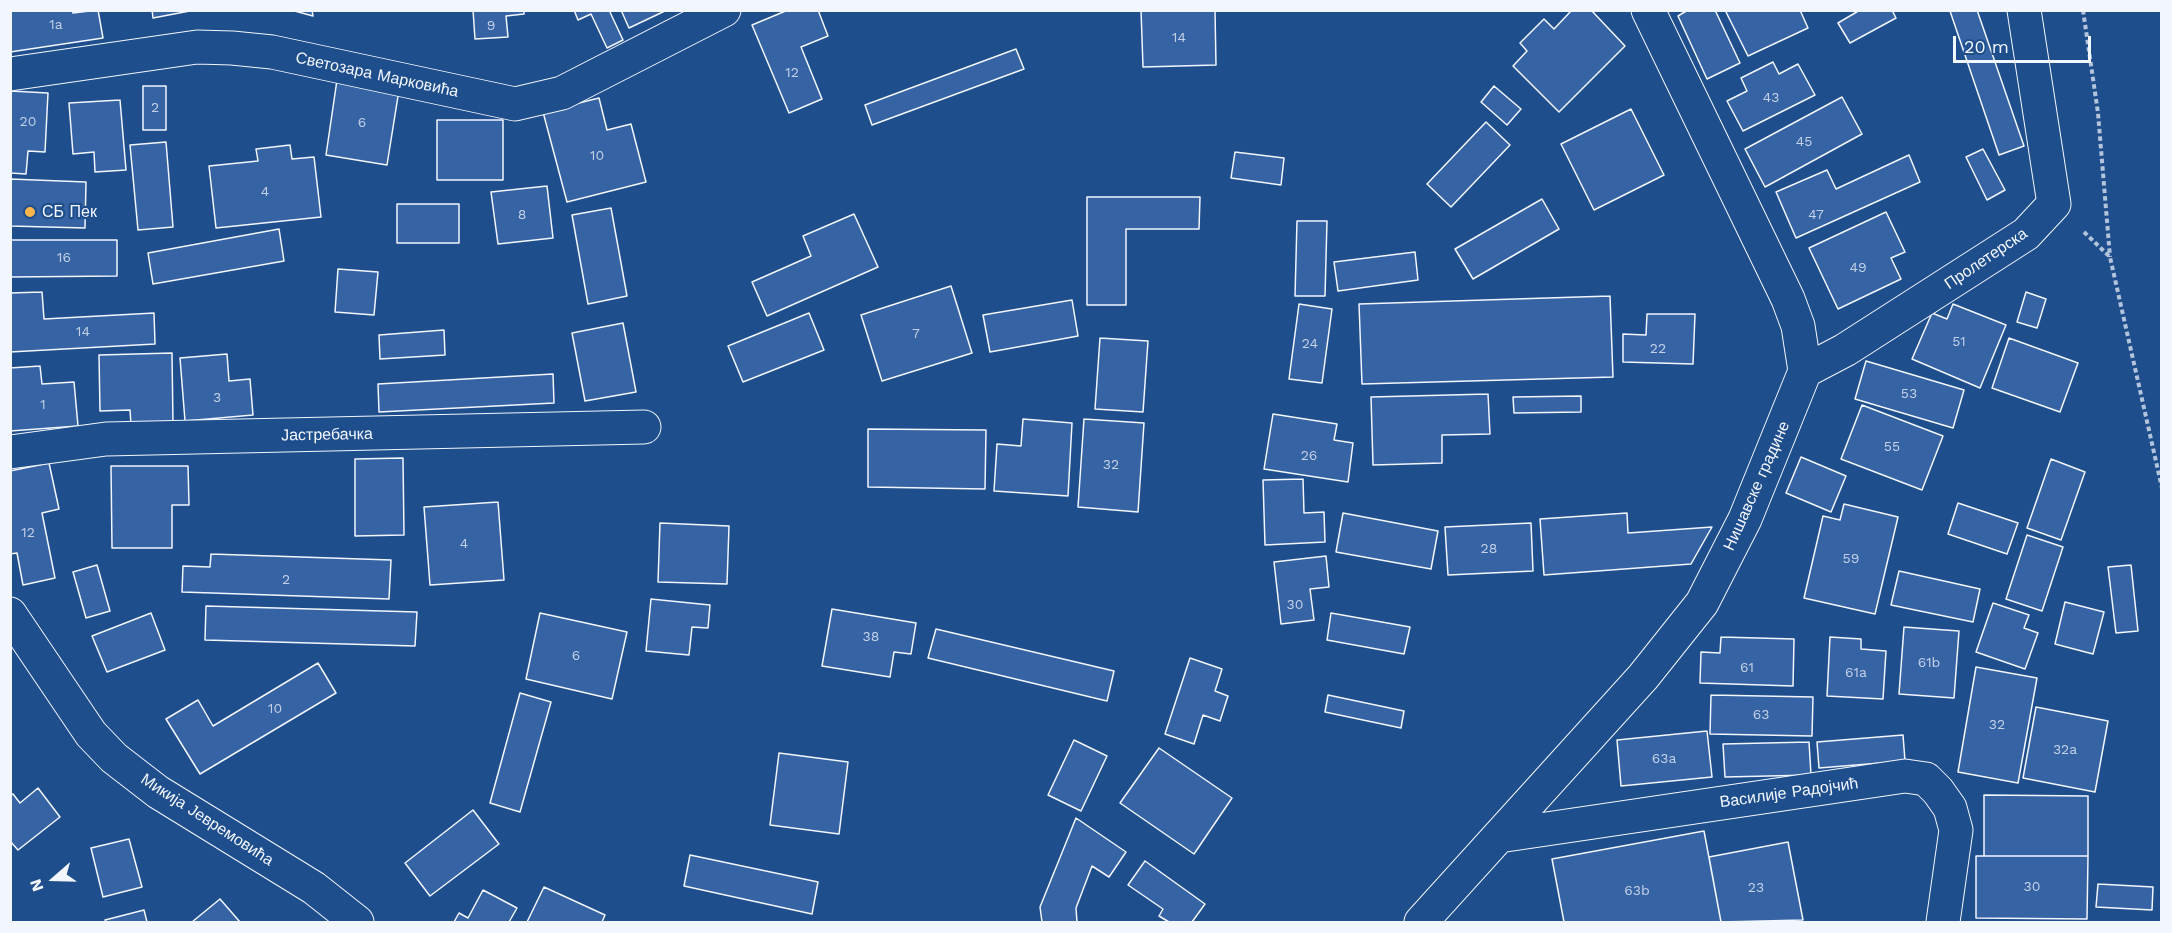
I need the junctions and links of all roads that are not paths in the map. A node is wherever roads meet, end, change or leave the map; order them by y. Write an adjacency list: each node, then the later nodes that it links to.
1 (724, 10): 4 (street, Светозара Марковића)
2 (1648, 10): 5 (street)
3 (2024, 10): 5 (street, Пролетерска)
4 (10, 74)
5 (1805, 371): 9 (street, Нишавске градине)
6 (644, 427): 7 (street, Јастребачка)
7 (10, 452)
8 (10, 614): 10 (street, Микија Јевремовића)
9 (1499, 836): 11 (street, Нишавске градине); 12 (street, Василије Радојчић)
10 (357, 922)
11 (1421, 922)
12 (1942, 922)

